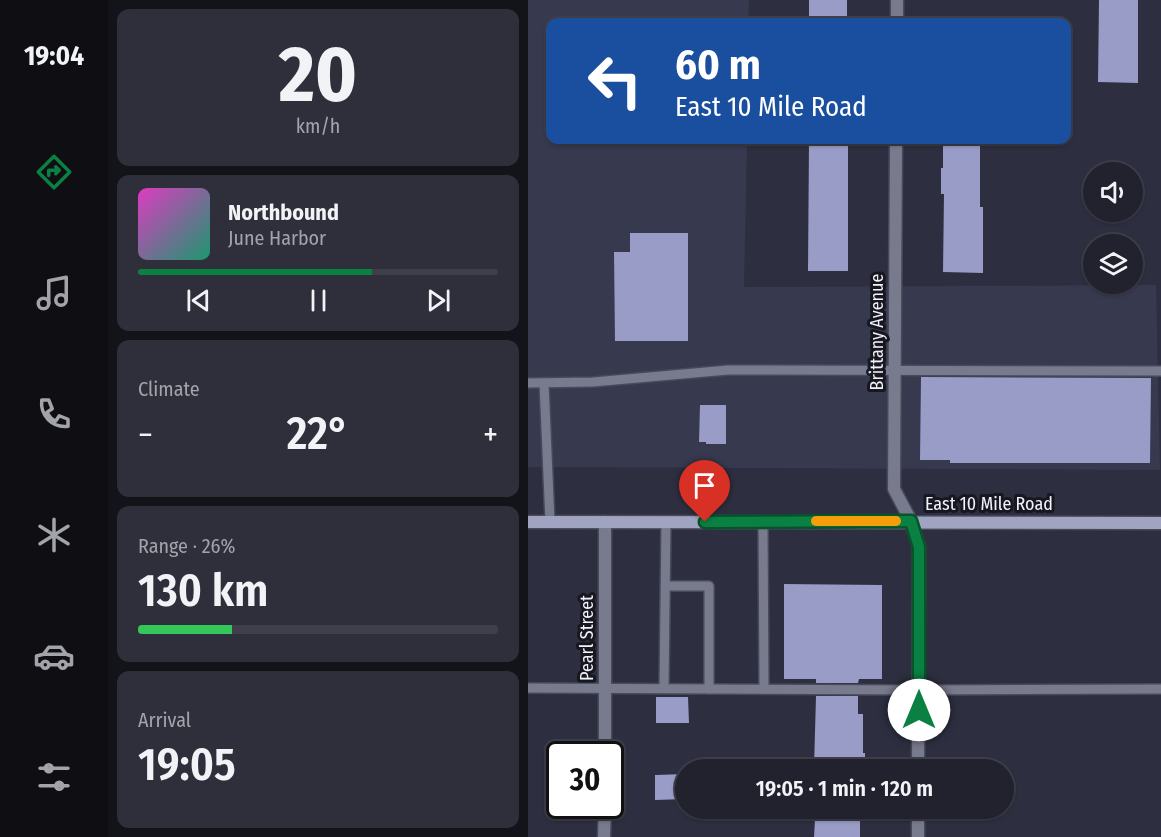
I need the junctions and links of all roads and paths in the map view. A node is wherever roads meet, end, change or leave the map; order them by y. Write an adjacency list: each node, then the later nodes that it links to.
1 (897, 0): 2 (street)
2 (897, 18)
3 (896, 144): 4 (street, Brittany Avenue)
4 (894, 371): 5 (lane); 7 (lane); 8 (street, Brittany Avenue)
5 (1161, 371)
6 (528, 383): 7 (lane)
7 (544, 383): 10 (lane)
8 (911, 521): 13 (main road, East 10 Mile Road); 14 (main road, East 10 Mile Road); 22 (street, Brittany Avenue)
9 (528, 522): 10 (main road, East 10 Mile Road)
10 (550, 522): 11 (main road, East 10 Mile Road)
11 (606, 522): 12 (main road, East 10 Mile Road); 17 (street, Pearl Street)
12 (666, 522): 13 (main road, East 10 Mile Road); 15 (lane)
13 (763, 522): 20 (lane)
14 (1161, 523)
15 (666, 586): 18 (lane); 19 (lane)
16 (528, 688): 17 (lane)
17 (605, 688): 18 (lane); 23 (street, Pearl Street)
18 (664, 688): 19 (lane)
19 (709, 689): 20 (lane)
20 (764, 689): 22 (lane)
21 (1161, 689): 22 (lane)
22 (919, 690): 24 (street, Brittany Avenue)
23 (605, 741)
24 (918, 759)
25 (605, 819): 27 (street)
26 (918, 819): 28 (street)
27 (604, 837)
28 (918, 837)

